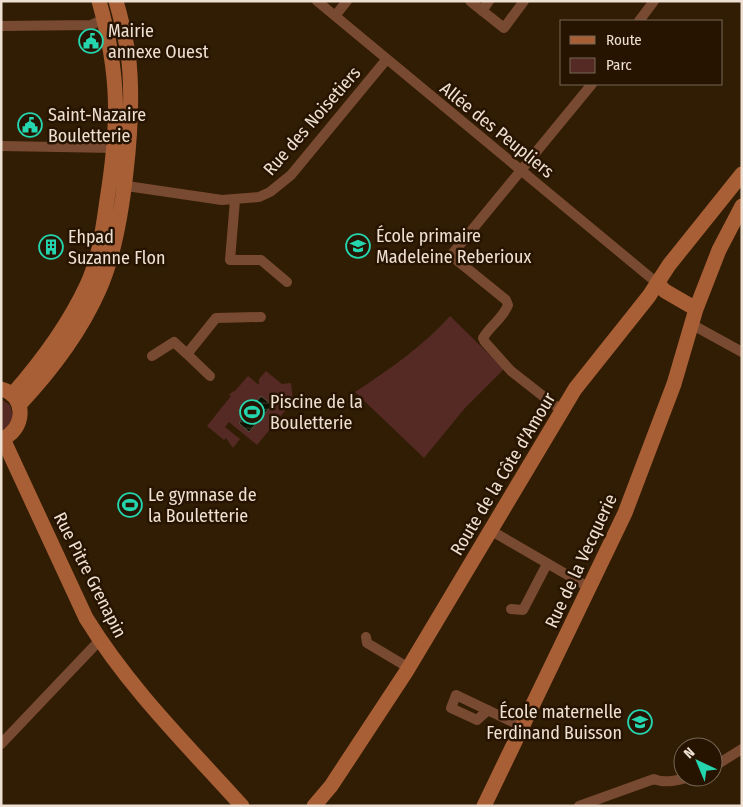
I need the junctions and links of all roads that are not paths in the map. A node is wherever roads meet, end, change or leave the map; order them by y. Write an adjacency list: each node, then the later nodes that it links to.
1 (99, 1): 11 (main road)
2 (116, 1): 20 (main road)
3 (316, 1): 10 (street, Allée des Peupliers)
4 (347, 1): 10 (street)
5 (470, 1): 9 (street)
6 (490, 1): 9 (street)
7 (524, 1): 9 (street)
8 (654, 1): 12 (street)
9 (482, 11)
10 (335, 16): 14 (street, Allée des Peupliers)
11 (104, 18): 13 (street); 17 (main road)
12 (640, 20)
13 (1, 26)
14 (386, 60): 18 (street, Allée des Peupliers); 21 (street, Rue des Noisetiers)
15 (591, 85): 18 (street)
16 (1, 146): 17 (street)
17 (115, 148): 20 (main road)
18 (519, 169): 24 (street, Allée des Peupliers); 33 (street)
19 (742, 174): 24 (main road, Route de la Côte d'Amour)
20 (117, 184): 21 (street, Rue des Noisetiers); 32 (main road)
21 (235, 200): 23 (street)
22 (742, 206): 25 (main road)
23 (287, 282)
24 (657, 283): 25 (main road); 33 (main road, Route de la Côte d'Amour)
25 (696, 309): 27 (main road)
26 (262, 317): 29 (street)
27 (691, 324): 28 (street); 37 (main road, Rue de la Vecquerie)
28 (742, 352)
29 (187, 354): 30 (street); 31 (street)
30 (152, 356)
31 (210, 376)
32 (11, 397): 34 (main road)
33 (562, 411): 35 (main road, Route de la Côte d'Amour)
34 (2, 439): 40 (main road, Rue Pitre Grenapin)
35 (490, 530): 36 (street); 41 (main road, Route de la Côte d'Amour)
36 (547, 564): 37 (street); 38 (street)
37 (590, 588): 43 (main road, Rue de la Vecquerie)
38 (511, 609)
39 (366, 638): 41 (street)
40 (100, 641): 44 (street); 48 (main road, Rue Pitre Grenapin)
41 (409, 668): 49 (main road, Route de la Côte d'Amour)
42 (488, 710): 43 (street)
43 (523, 727): 50 (main road, Rue de la Vecquerie)
44 (1, 744)
45 (742, 749): 46 (street)
46 (723, 761)
47 (673, 781): 51 (street)
48 (242, 806)
49 (314, 806)
50 (484, 806)
51 (579, 806)

